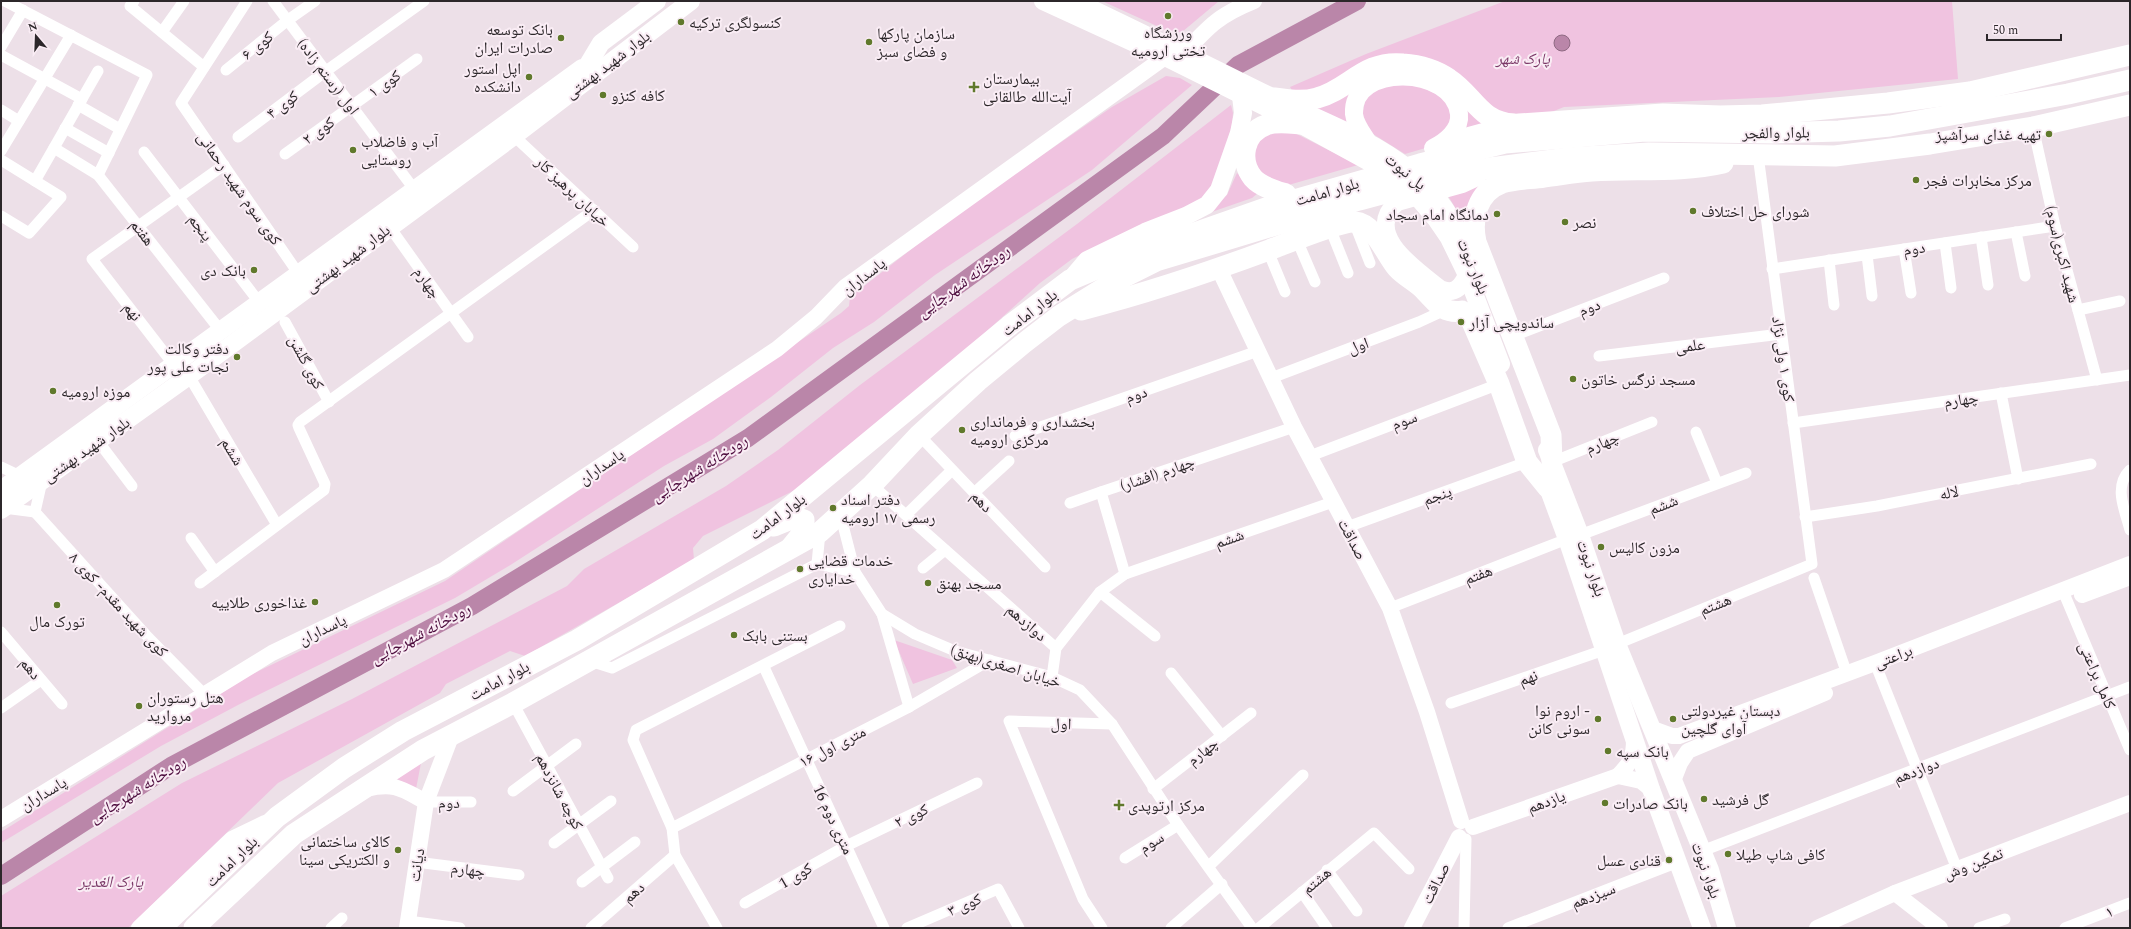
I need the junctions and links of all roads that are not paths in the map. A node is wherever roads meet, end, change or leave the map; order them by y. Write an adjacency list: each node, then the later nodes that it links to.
1 (5, 1): 15 (street)
2 (134, 1): 17 (street)
3 (184, 1): 17 (street)
4 (247, 1): 24 (street)
5 (273, 1): 16 (street, اول (رستم زاده))
6 (314, 1): 16 (street)
7 (424, 1): 28 (street, کوی ۴)
8 (657, 1): 25 (main road)
9 (673, 1): 25 (main road, بلوار شهید بهشتی)
10 (691, 1): 25 (main road, بلوار شهید بهشتی)
11 (704, 1): 25 (main road)
12 (1043, 1): 22 (main road)
13 (1075, 1): 22 (main road)
14 (1254, 1): 22 (street, پاسداران)
15 (23, 10): 18 (street); 19 (street)
16 (288, 20): 26 (street, کوی ۶); 28 (street, اول (رستم زاده))
17 (162, 32): 24 (street)
18 (71, 35): 29 (street); 42 (street)
19 (1, 47)
20 (1, 55): 29 (street)
21 (2130, 55): 39 (highway)
22 (1180, 58): 31 (main road); 188 (street, پاسداران)
23 (417, 60): 35 (street, کوی ۱)
24 (204, 67): 54 (street, کوی سوم شهید رحمانی)
25 (592, 68): 43 (main road, بلوار شهید بهشتی); 59 (main road, بلوار شهید بهشتی)
26 (226, 70)
27 (98, 71): 33 (street)
28 (326, 71): 35 (street, اول (رستم زاده)); 44 (street, کوی ۴)
29 (45, 79): 33 (street); 37 (street)
30 (2130, 80): 52 (highway, بلوار والفجر)
31 (1246, 91): 32 (main road); 38 (main road); 88 (main road)
32 (1274, 98): 39 (highway); 45 (main road)
33 (80, 102): 41 (street); 42 (street)
34 (2130, 105): 40 (highway, بلوار والفجر)
35 (352, 106): 50 (street, کوی ۲); 59 (street, اول (رستم زاده))
36 (1, 110): 37 (street)
37 (19, 121): 47 (street)
38 (1300, 124): 45 (main road); 60 (highway)
39 (1519, 124): 52 (highway)
40 (2033, 127): 51 (highway, بلوار والفجر); 69 (street, شهید اکبری(سوم))
41 (65, 128): 46 (street); 49 (street)
42 (120, 129): 49 (street)
43 (514, 136): 63 (street, خیابان پرهیز کار); 68 (main road, بلوار شهید بهشتی)
44 (238, 137)
45 (1362, 146): 52 (main road); 64 (main road, پل نبوت)
46 (54, 148): 56 (street, هفتم); 58 (street)
47 (1, 151)
48 (144, 152): 61 (street, پنجم)
49 (109, 153): 56 (street)
50 (285, 154)
51 (1758, 155): 55 (highway, بلوار والفجر); 82 (street, کوی ۱ ولی نژاد); 106 (highway)
52 (1426, 156): 60 (highway); 62 (highway, بلوار امامت)
53 (1, 160): 58 (street)
54 (224, 165): 61 (street); 84 (street, کوی سوم شهید رحمانی)
55 (1490, 168): 57 (highway, بلوار والفجر); 85 (main road)
56 (98, 175): 67 (street, هفتم)
57 (1440, 178): 101 (highway, بلوار امامت)
58 (35, 180): 65 (street)
59 (414, 189): 84 (main road, بلوار شهید بهشتی)
60 (1286, 194): 62 (highway)
61 (179, 197): 67 (street); 96 (street, پنجم)
62 (1266, 208): 88 (highway, بلوار امامت)
63 (594, 210): 75 (street, خیابان پرهیز کار); 100 (street)
64 (1441, 215): 85 (main road, بلوار نبوت); 127 (main road, بلوار نبوت)
65 (1, 216)
66 (1354, 222): 70 (highway); 80 (street); 98 (highway)
67 (138, 226): 103 (street, هفتم); 109 (street, نهم)
68 (390, 226): 100 (street, چهارم); 111 (main road, بلوار شهید بهشتی)
69 (2055, 226): 71 (street, دوم); 99 (street, شهید اکبری(سوم))
70 (1330, 228): 73 (highway); 83 (street)
71 (2016, 232): 72 (street, دوم); 86 (street)
72 (1981, 237): 74 (street, دوم); 90 (street)
73 (1297, 240): 77 (highway); 89 (street)
74 (1945, 243): 76 (street, دوم); 91 (street)
75 (633, 247)
76 (1904, 249): 78 (street, دوم); 93 (street)
77 (1268, 251): 81 (highway); 92 (street)
78 (1866, 255): 79 (street, دوم); 94 (street)
79 (1829, 260): 82 (street, دوم); 97 (street)
80 (1370, 263)
81 (1218, 268): 101 (highway); 107 (street, صداقت)
82 (1772, 269): 104 (street, کوی ۱ ولی نژاد)
83 (1348, 272)
84 (298, 273): 96 (main road, بلوار شهید بهشتی)
85 (1467, 275): 139 (main road, بلوار نبوت)
86 (2025, 276)
87 (1664, 278): 106 (street, دوم)
88 (1070, 280): 152 (highway, بلوار امامت)
89 (1315, 282)
90 (1988, 285)
91 (1951, 288)
92 (1285, 292)
93 (1911, 292)
94 (1872, 296)
95 (2120, 301): 99 (street)
96 (259, 302): 103 (main road, بلوار شهید بهشتی)
97 (1834, 305)
98 (1445, 310): 112 (street, اول); 114 (highway)
99 (2078, 310): 113 (street, شهید اکبری(سوم))
100 (451, 314): 105 (street, چهارم); 116 (street)
101 (1059, 316): 121 (highway, بلوار امامت)
102 (285, 322): 116 (street, کوی گلشن)
103 (220, 330): 109 (main road, بلوار شهید بهشتی)
104 (1781, 334): 108 (street, علمی); 118 (street, کوی ۱ ولی نژاد)
105 (468, 336)
106 (1513, 336): 127 (highway)
107 (1258, 351): 112 (street, صداقت); 122 (street, دوم)
108 (1599, 356)
109 (173, 364): 133 (main road, بلوار شهید بهشتی)
110 (2130, 375): 113 (street, چهارم)
111 (189, 376): 123 (main road, بلوار شهید بهشتی); 150 (street, ششم)
112 (1271, 378): 119 (street, صداقت)
113 (2096, 380): 115 (street, چهارم)
114 (1498, 384): 124 (street, سوم); 126 (highway)
115 (2001, 393): 118 (street, چهارم); 134 (street)
116 (329, 402): 150 (street)
117 (1652, 422): 127 (street, چهارم)
118 (1793, 423): 149 (street, کوی ۱ ولی نژاد)
119 (1294, 427): 124 (street, صداقت); 141 (street, چهارم (افشار))
120 (1696, 432): 136 (street)
121 (919, 435): 130 (street, دهم); 137 (highway, بلوار امامت)
122 (1015, 436)
123 (98, 441): 135 (main road, بلوار شهید بهشتی); 138 (street)
124 (1310, 456): 143 (street, صداقت)
125 (1009, 461): 142 (street)
126 (1528, 462): 139 (highway); 151 (street, پنجم)
127 (1552, 462): 155 (main road, بلوار نبوت)
128 (2091, 464): 134 (street, لاله)
129 (1, 468): 133 (street)
130 (952, 470): 142 (street, دهم); 148 (street)
131 (2130, 470): 153 (street)
132 (1746, 473): 136 (street, ششم)
133 (20, 476): 140 (main road, بلوار شهید بهشتی)
134 (2018, 479): 149 (street, لاله)
135 (42, 480): 146 (main road, بلوار شهید بهشتی); 147 (street)
136 (1716, 483): 155 (street, ششم)
137 (872, 485): 145 (highway, بلوار امامت); 148 (street, دوازدهم)
138 (132, 486)
139 (1548, 488): 155 (main road, بلوار نبوت)
140 (1, 490)
141 (1101, 492): 144 (street); 166 (street, چهارم (افشار))
142 (974, 493): 162 (street, دهم)
143 (1333, 502): 151 (street, صداقت); 166 (street, ششم)
144 (1070, 503)
145 (848, 506): 154 (highway, بلوار امامت); 165 (street, خیابان اصغری(بهنق))
146 (3, 509): 147 (street)
147 (35, 512): 188 (street, کوی شهید مقدم- کوی ۸)
148 (906, 515): 157 (street, دوازدهم)
149 (1805, 517): 160 (street, کوی ۱ ولی نژاد)
150 (277, 525): 164 (street)
151 (1347, 527): 172 (street, صداقت)
152 (762, 530): 158 (highway); 218 (highway, بلوار امامت)
153 (2130, 530)
154 (820, 532): 158 (highway, بلوار امامت); 159 (street)
155 (1574, 537): 172 (street, هفتم); 177 (main road, بلوار نبوت)
156 (191, 538): 164 (street)
157 (946, 550): 163 (street); 178 (street, دوازدهم)
158 (788, 551): 180 (highway, بلوار امامت)
159 (817, 564): 165 (street); 180 (street)
160 (1812, 564): 177 (street, هشتم)
161 (2130, 564): 171 (street, براعتی)
162 (1045, 567)
163 (923, 568)
164 (215, 572): 169 (street)
165 (855, 572): 173 (street, خیابان اصغری(بهنق))
166 (1125, 574): 170 (street, ششم)
167 (2130, 577): 171 (street, براعتی)
168 (1814, 578): 184 (street)
169 (200, 583)
170 (1100, 592): 176 (street); 178 (street, ششم)
171 (2064, 596): 182 (street, براعتی); 189 (street, کامل براعتی)
172 (1390, 608): 224 (street, صداقت)
173 (882, 614): 179 (street, خیابان اصغری(بهنق)); 193 (street)
174 (840, 626): 181 (street)
175 (1, 632): 186 (street, دهم)
176 (1155, 636)
177 (1611, 647): 191 (street, نهم); 197 (main road, بلوار نبوت); 199 (main road, بلوار نبوت)
178 (1056, 648): 185 (street)
179 (990, 660): 185 (street, خیابان اصغری(بهنق)); 193 (street, ۱۶ متری اول)
180 (589, 661): 190 (highway, بلوار امامت)
181 (764, 666): 203 (street, 16 متری دوم); 223 (street)
182 (1877, 668): 184 (street, براعتی); 205 (street); 208 (street, براعتی)
183 (1171, 673): 200 (street)
184 (1847, 674): 197 (street, براعتی)
185 (1052, 677): 196 (street, خیابان اصغری(بهنق))
186 (41, 680): 192 (street, دهم); 194 (street)
187 (2130, 687): 189 (street, دوازدهم)
188 (204, 694): 219 (street, پاسداران)
189 (2107, 696): 202 (street, کامل براعتی); 205 (street, دوازدهم)
190 (513, 703): 198 (highway, بلوار امامت); 204 (street, کوچه شانزدهم)
191 (1451, 703)
192 (62, 704)
193 (909, 707): 203 (street, ۱۶ متری اول)
194 (1, 708)
195 (1251, 713): 200 (street, چهارم)
196 (1112, 724): 211 (street, خیابان اصغری(بهنق)); 264 (street, اول)
197 (1653, 729): 208 (main road, بلوار نبوت)
198 (452, 734): 212 (highway, بلوار امامت); 215 (street, دیانت)
199 (1634, 735): 207 (street); 210 (main road, بلوار نبوت)
200 (1222, 736): 211 (street, چهارم)
201 (576, 744): 204 (street)
202 (2130, 750)
203 (806, 760): 223 (street, ۱۶ متری اول); 228 (street, 16 متری دوم)
204 (547, 766): 213 (street); 220 (street, کوچه شانزدهم)
205 (1917, 770): 229 (street, دوازدهم); 237 (street)
206 (1303, 775): 234 (street)
207 (1618, 776): 210 (street); 224 (street, یازدهم)
208 (1673, 781): 222 (main road, بلوار نبوت)
209 (977, 783): 228 (street, کوی ۲)
210 (1651, 788): 225 (main road, بلوار نبوت)
211 (1153, 789): 221 (street, خیابان اصغری(بهنق))
212 (360, 790): 215 (street); 256 (highway, بلوار امامت)
213 (513, 791)
214 (611, 801): 220 (street)
215 (426, 802): 216 (street, دوم); 232 (street, دیانت)
216 (471, 802)
217 (2130, 803): 237 (street, تمکین وش)
218 (278, 816): 254 (street); 255 (highway, بلوار امامت)
219 (1, 819)
220 (579, 825): 226 (street); 235 (street, کوچه شانزدهم)
221 (1178, 825): 231 (street, سوم); 234 (street, خیابان اصغری(بهنق))
222 (1690, 825): 225 (main road); 229 (main road, بلوار نبوت)
223 (672, 828): 230 (street)
224 (1465, 831): 269 (street, صداقت); 270 (street)
225 (1668, 833): 233 (main road, بلوار نبوت)
226 (554, 842)
227 (635, 842): 235 (street)
228 (846, 846): 247 (street, کوی 1); 261 (street, 16 متری دوم)
229 (1702, 851): 239 (main road, بلوار نبوت)
230 (675, 855): 259 (street, دهم); 260 (street)
231 (1125, 858)
232 (416, 862): 240 (street, چهارم); 253 (street, دیانت)
233 (1678, 862): 243 (main road, بلوار نبوت); 271 (street, سیزدهم)
234 (1209, 866): 244 (street, خیابان اصغری(بهنق))
235 (602, 868): 241 (street, کوچه شانزدهم); 242 (street)
236 (1409, 869): 238 (street, هشتم)
237 (1957, 869): 246 (street, تمکین وش)
238 (1327, 870): 245 (street, هشتم); 249 (street)
239 (1710, 870): 243 (main road); 273 (main road, بلوار نبوت)
240 (520, 875)
241 (608, 878)
242 (582, 882)
243 (1686, 883): 272 (main road, بلوار نبوت)
244 (1222, 884): 265 (street); 266 (street, خیابان اصغری(بهنق))
245 (1302, 892): 267 (street, هشتم); 268 (street)
246 (1895, 893): 252 (street); 274 (street, تمکین وش)
247 (745, 903)
248 (2130, 903): 277 (street, ۱)
249 (1357, 911)
250 (342, 918): 257 (street)
251 (2005, 919): 276 (street)
252 (1926, 923): 275 (street)
253 (408, 924): 258 (street)
254 (139, 928)
255 (162, 928)
256 (194, 928)
257 (332, 928)
258 (460, 928)
259 (591, 928)
260 (717, 928)
261 (884, 928)
262 (907, 928): 263 (street, کوی ۳)
263 (1020, 928)
264 (1102, 928)
265 (1171, 928)
266 (1252, 928)
267 (1259, 928)
268 (1327, 928)
269 (1412, 928)
270 (1464, 928)
271 (1508, 928)
272 (1702, 928)
273 (1727, 928)
274 (1817, 928)
275 (1940, 928)
276 (1979, 928)
277 (2065, 928)

